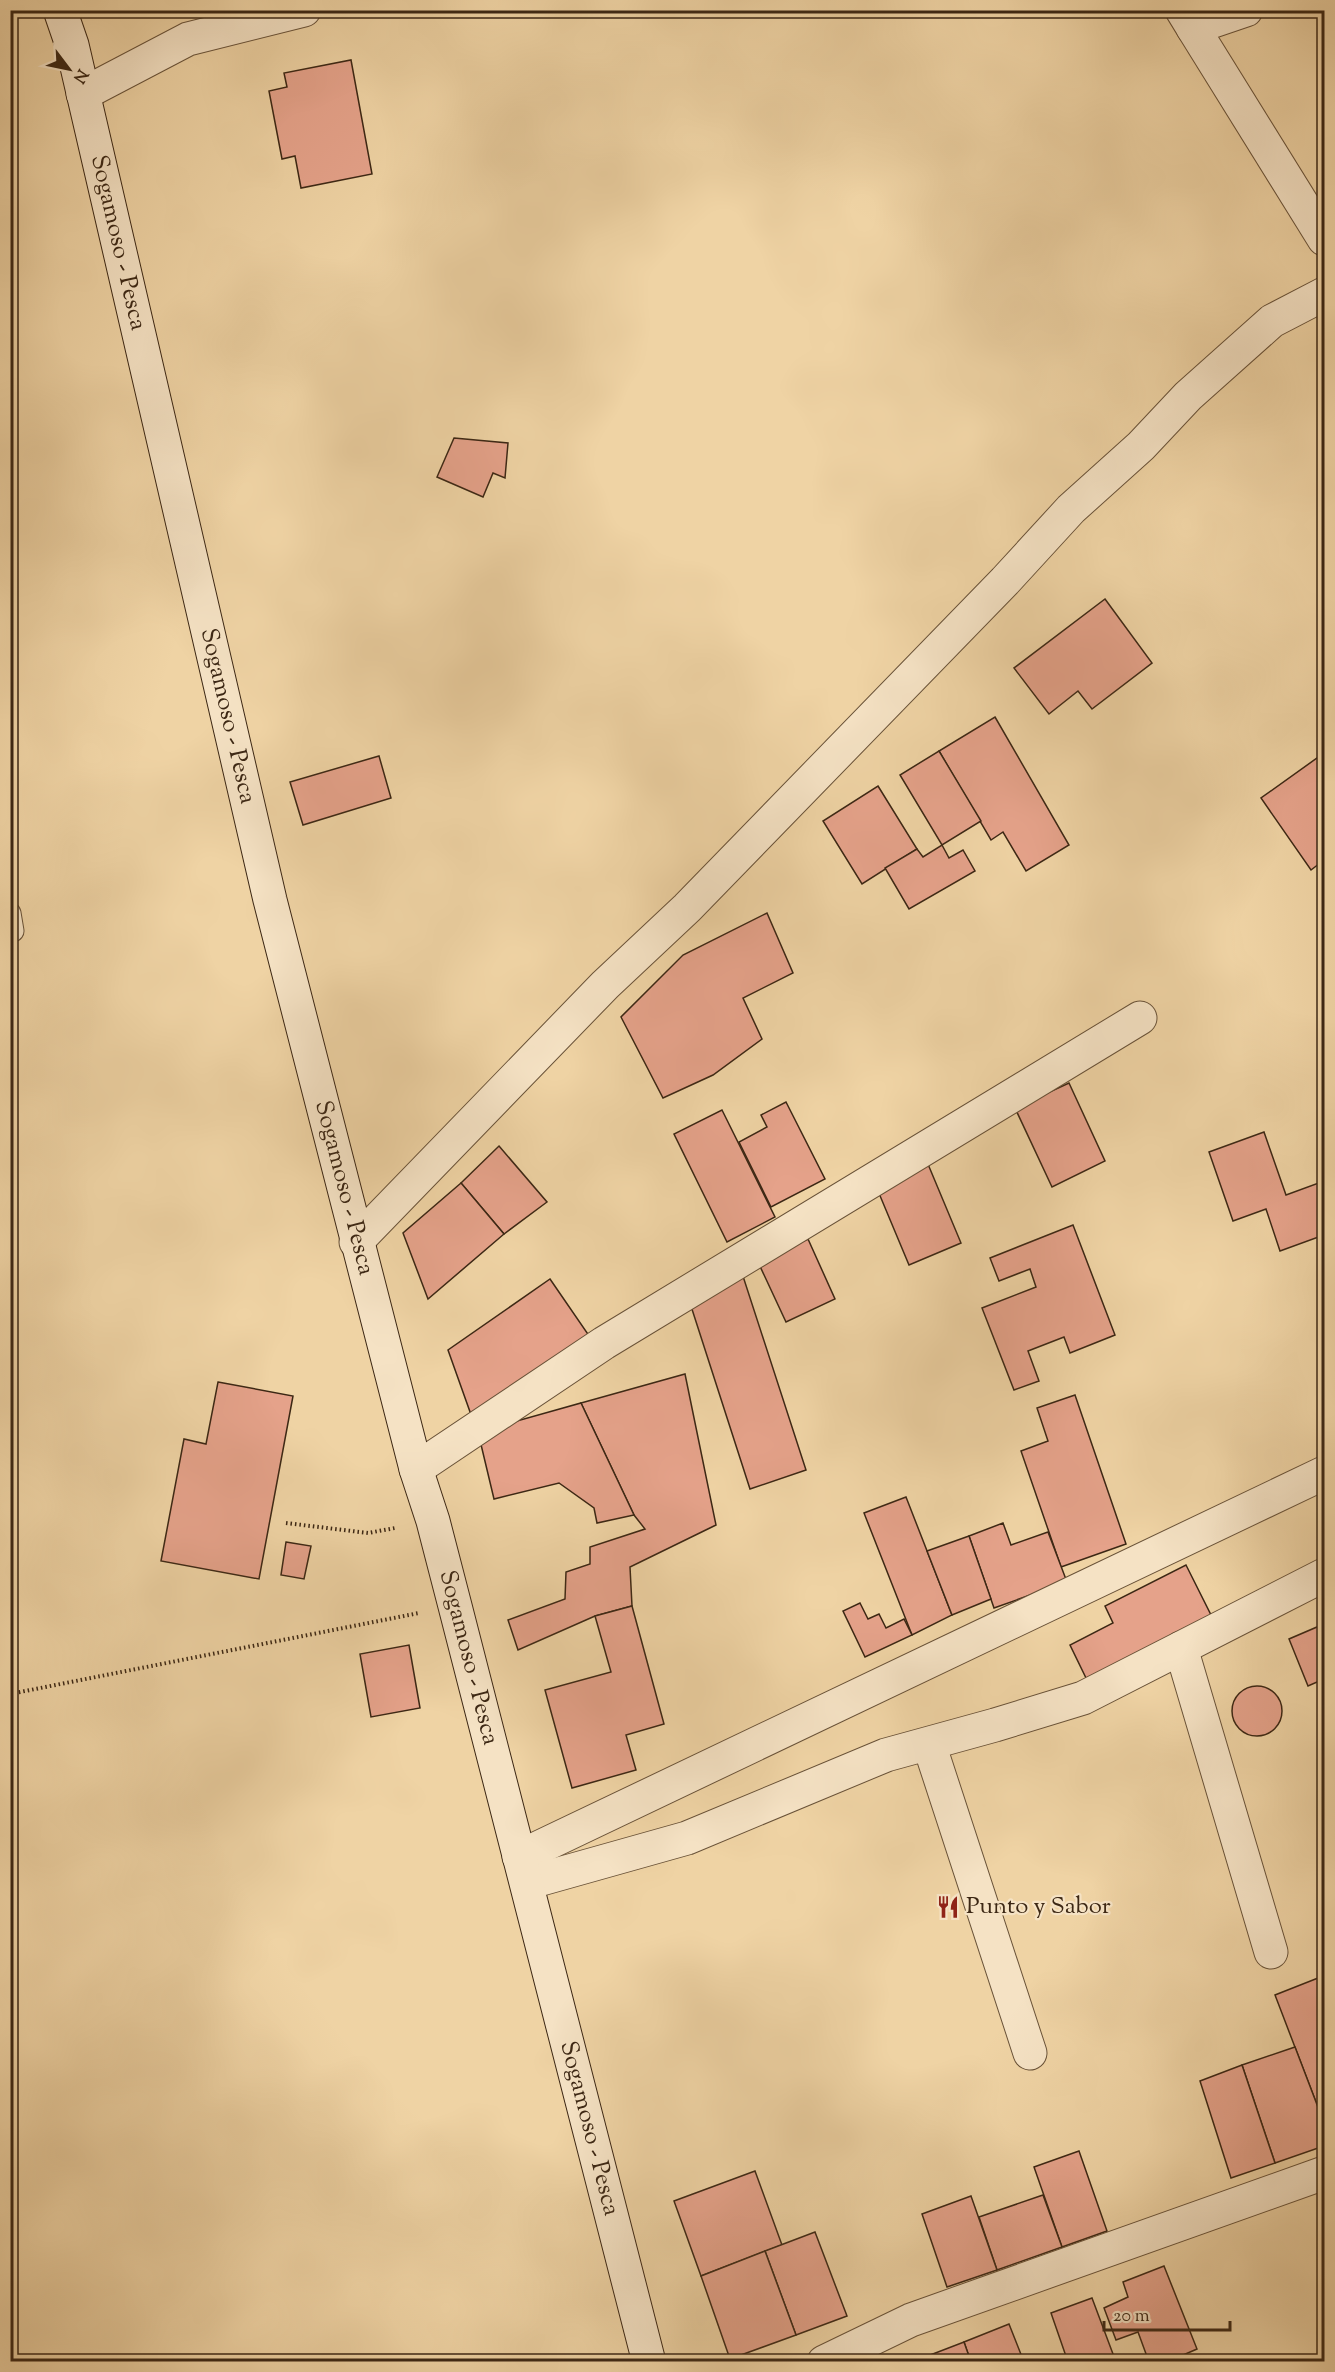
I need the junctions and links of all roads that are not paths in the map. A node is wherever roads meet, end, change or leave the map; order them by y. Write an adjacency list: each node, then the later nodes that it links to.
1 (60, 10): 5 (street, Sogamoso - Pesca)
2 (304, 10): 5 (street)
3 (1246, 10): 4 (street)
4 (1187, 19): 6 (street)
5 (83, 94): 9 (street, Sogamoso - Pesca)
6 (1324, 239)
7 (1324, 294): 9 (street)
8 (1140, 1018): 10 (street)
9 (357, 1242): 10 (street, Sogamoso - Pesca)
10 (416, 1469): 15 (street, Sogamoso - Pesca)
11 (1324, 1473): 15 (street)
12 (1324, 1575): 13 (street)
13 (1181, 1648): 14 (street); 16 (street)
14 (929, 1744): 15 (street); 17 (street)
15 (523, 1870): 19 (street, Sogamoso - Pesca)
16 (1271, 1952)
17 (1030, 2053)
18 (1324, 2173): 20 (street)
19 (649, 2361)
20 (824, 2361)

